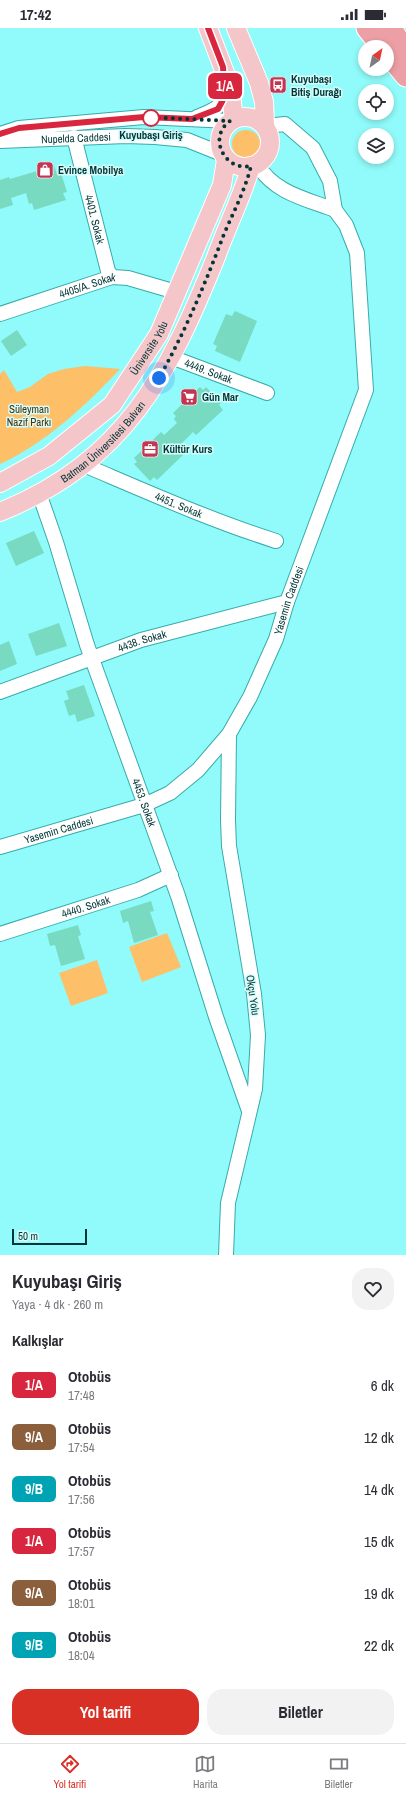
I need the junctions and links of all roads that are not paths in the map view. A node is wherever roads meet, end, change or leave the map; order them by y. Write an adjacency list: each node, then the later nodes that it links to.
1 (208, 28): 8 (main road)
2 (236, 28): 12 (main road)
3 (367, 28): 5 (highway)
4 (391, 28): 6 (highway)
5 (376, 40)
6 (406, 53)
7 (394, 61): 9 (highway)
8 (223, 67): 10 (street); 11 (main road)
9 (406, 76)
10 (192, 119): 11 (street, Nupelda Caddesi); 13 (street, Nupelda Caddesi)
11 (232, 120): 12 (main road); 16 (main road)
12 (265, 126): 17 (main road); 18 (street)
13 (0, 134)
14 (74, 137): 15 (street, Nupelda Caddesi); 16 (street, Nupelda Caddesi); 19 (street, 4401. Sokak)
15 (0, 141)
16 (224, 157): 17 (main road); 20 (main road, Üniversite Yolu)
17 (254, 165): 18 (street); 22 (main road, Batman Üniversitesi Bulvarı)
18 (335, 210): 29 (street, Yasemin Caddesi)
19 (112, 277): 20 (street, 4405/A. Sokak); 21 (street, 4405/A. Sokak)
20 (176, 292): 25 (main road, Üniversite Yolu)
21 (0, 314)
22 (172, 357): 23 (street, 4449. Sokak); 24 (main road, Batman Üniversitesi Bulvarı)
23 (267, 393)
24 (86, 462): 26 (main road, Batman Üniversitesi Bulvarı); 28 (street, 4451. Sokak)
25 (0, 483)
26 (39, 493): 27 (main road, Batman Üniversitesi Bulvarı); 30 (street, 4453. Sokak)
27 (0, 512)
28 (276, 541)
29 (287, 602): 30 (street, 4438. Sokak); 32 (street, Yasemin Caddesi)
30 (92, 660): 31 (street, 4438. Sokak); 33 (street, 4453. Sokak)
31 (0, 692)
32 (229, 734): 33 (street, Yasemin Caddesi); 37 (street, Okçu Yolu)
33 (144, 805): 34 (street, Yasemin Caddesi); 35 (street, 4453. Sokak)
34 (0, 847)
35 (170, 875): 36 (street, 4440. Sokak); 37 (street, 4453. Sokak)
36 (0, 934)
37 (249, 1111): 38 (street, Okçu Yolu)
38 (226, 1255)

